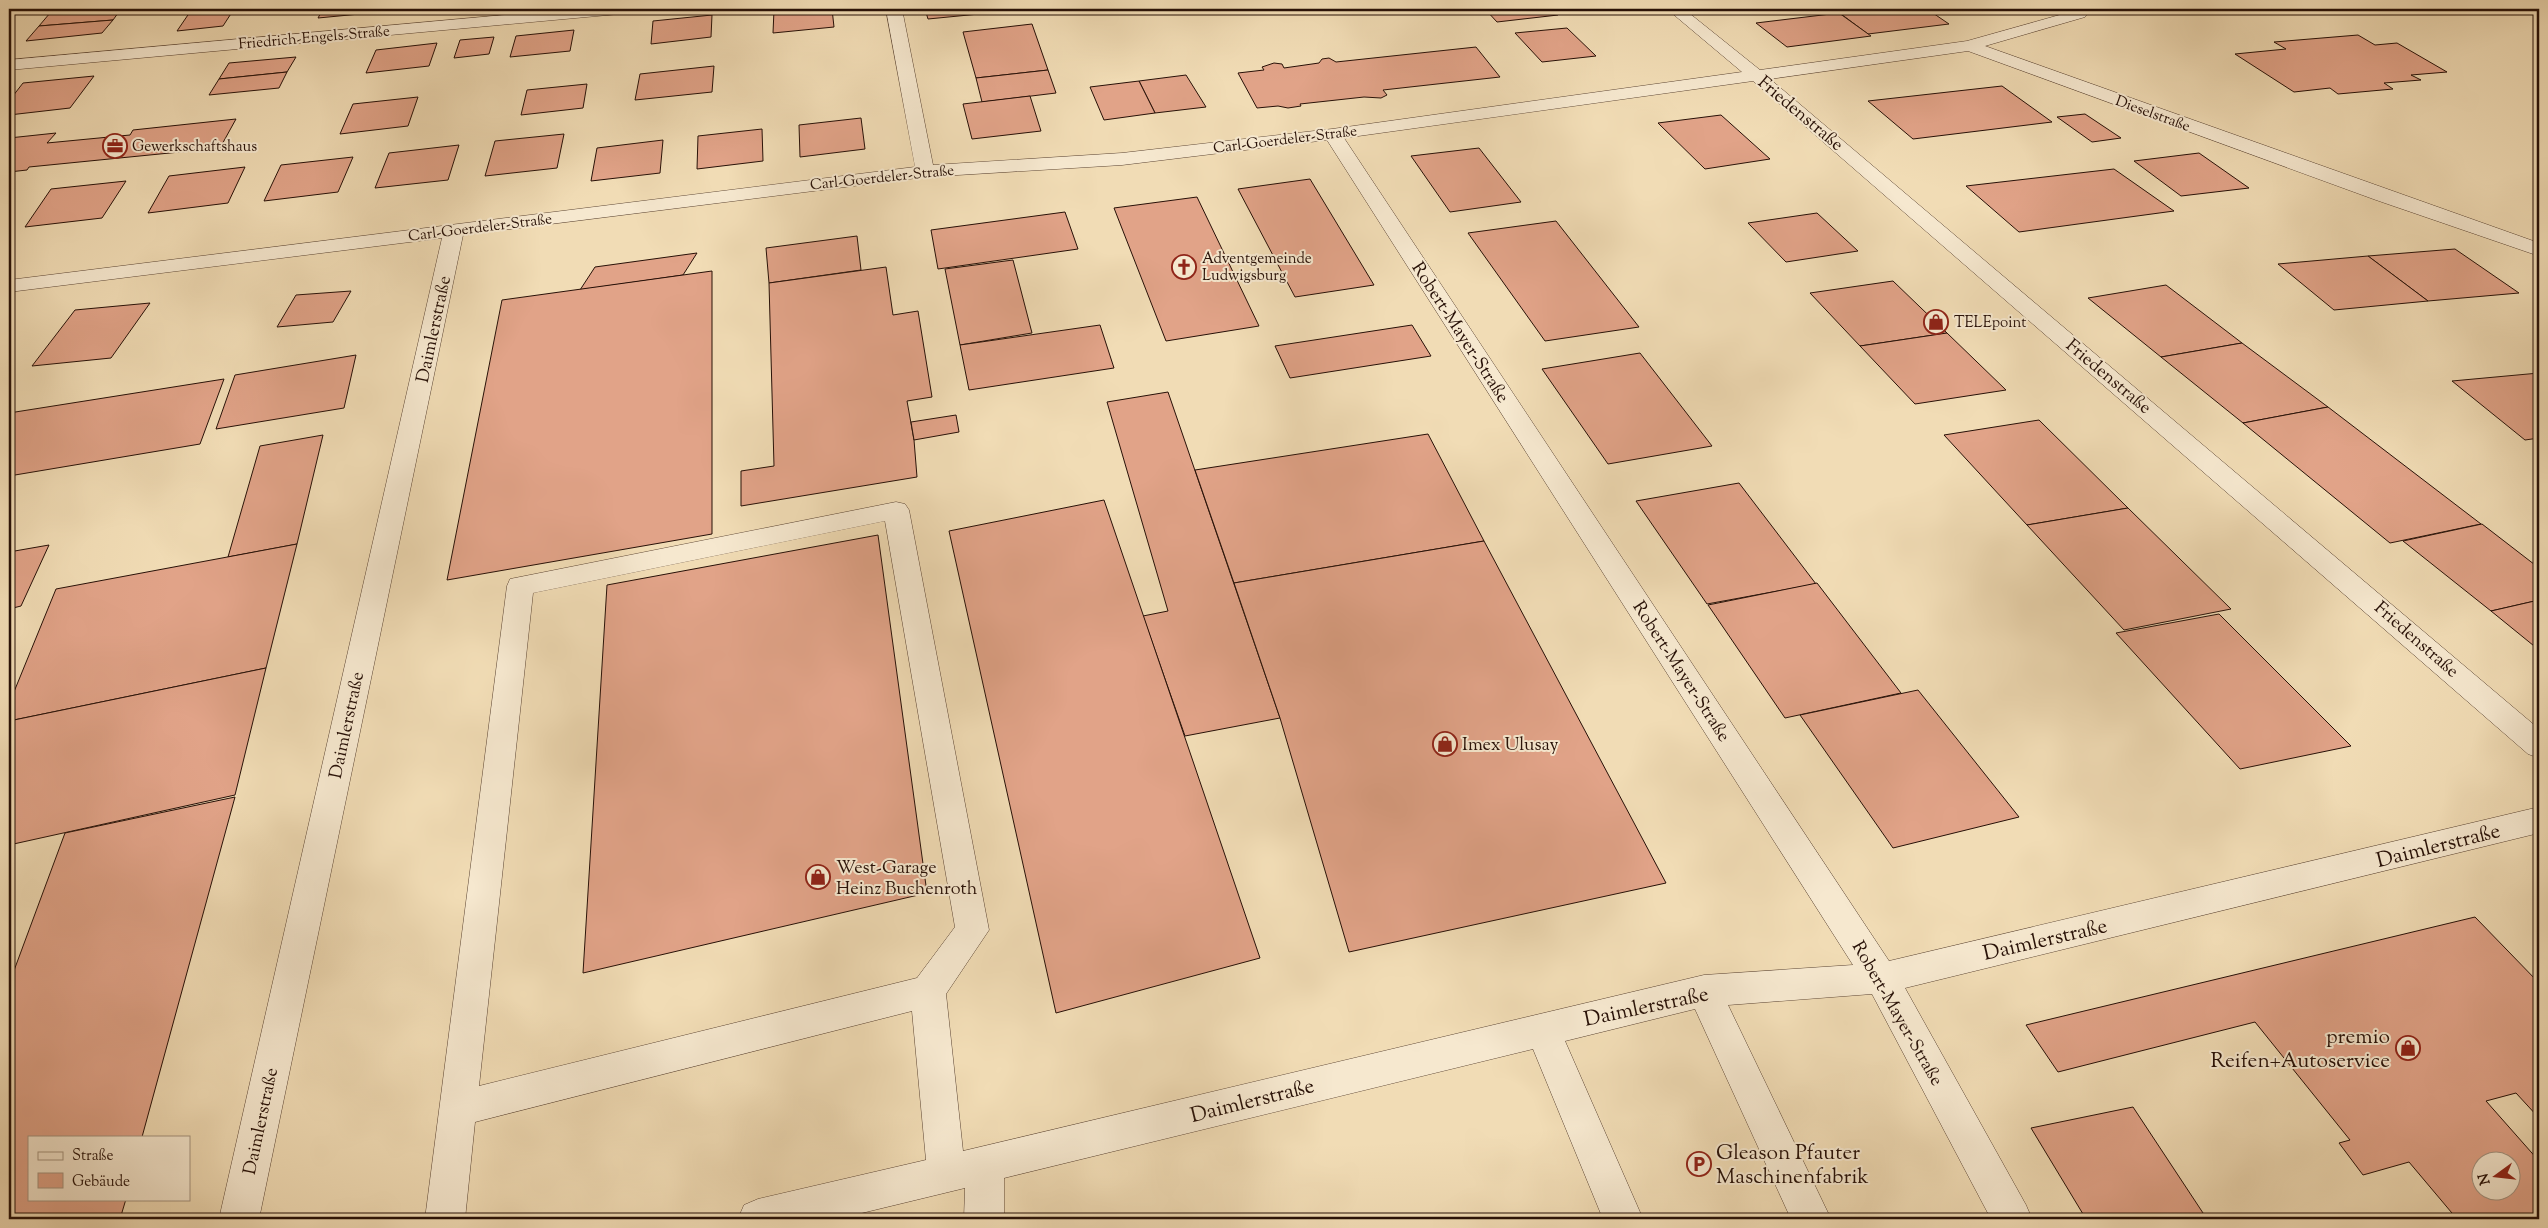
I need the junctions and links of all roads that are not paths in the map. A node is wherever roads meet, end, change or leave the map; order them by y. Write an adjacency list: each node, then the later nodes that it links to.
1 (619, 9): 6 (street, Friedrich-Engels-Straße)
2 (894, 9): 9 (street)
3 (1675, 9): 7 (street, Friedenstraße)
4 (2065, 9): 5 (street)
5 (1969, 46): 7 (street, Dieselstraße); 11 (street, Dieselstraße)
6 (9, 65)
7 (1756, 75): 8 (street, Carl-Goerdeler-Straße); 13 (street, Friedenstraße)
8 (1332, 134): 9 (street, Carl-Goerdeler-Straße); 15 (street, Robert-Mayer-Straße)
9 (925, 171): 10 (street, Carl-Goerdeler-Straße)
10 (454, 231): 12 (street, Carl-Goerdeler-Straße); 22 (street, Daimlerstraße)
11 (2539, 250)
12 (9, 286)
13 (2539, 746)
14 (2539, 820): 15 (street, Daimlerstraße)
15 (1881, 978): 17 (street, Daimlerstraße); 28 (street, Robert-Mayer-Straße)
16 (928, 991): 19 (street); 19 (street); 21 (street)
17 (1704, 991): 18 (street, Daimlerstraße); 27 (street)
18 (1543, 1030): 20 (street, Daimlerstraße); 26 (street)
19 (457, 1109): 23 (street)
20 (985, 1164): 21 (street, Daimlerstraße); 25 (street)
21 (946, 1174): 24 (street, Daimlerstraße)
22 (238, 1219)
23 (445, 1219)
24 (758, 1219)
25 (984, 1219)
26 (1623, 1219)
27 (1811, 1219)
28 (2012, 1219)

